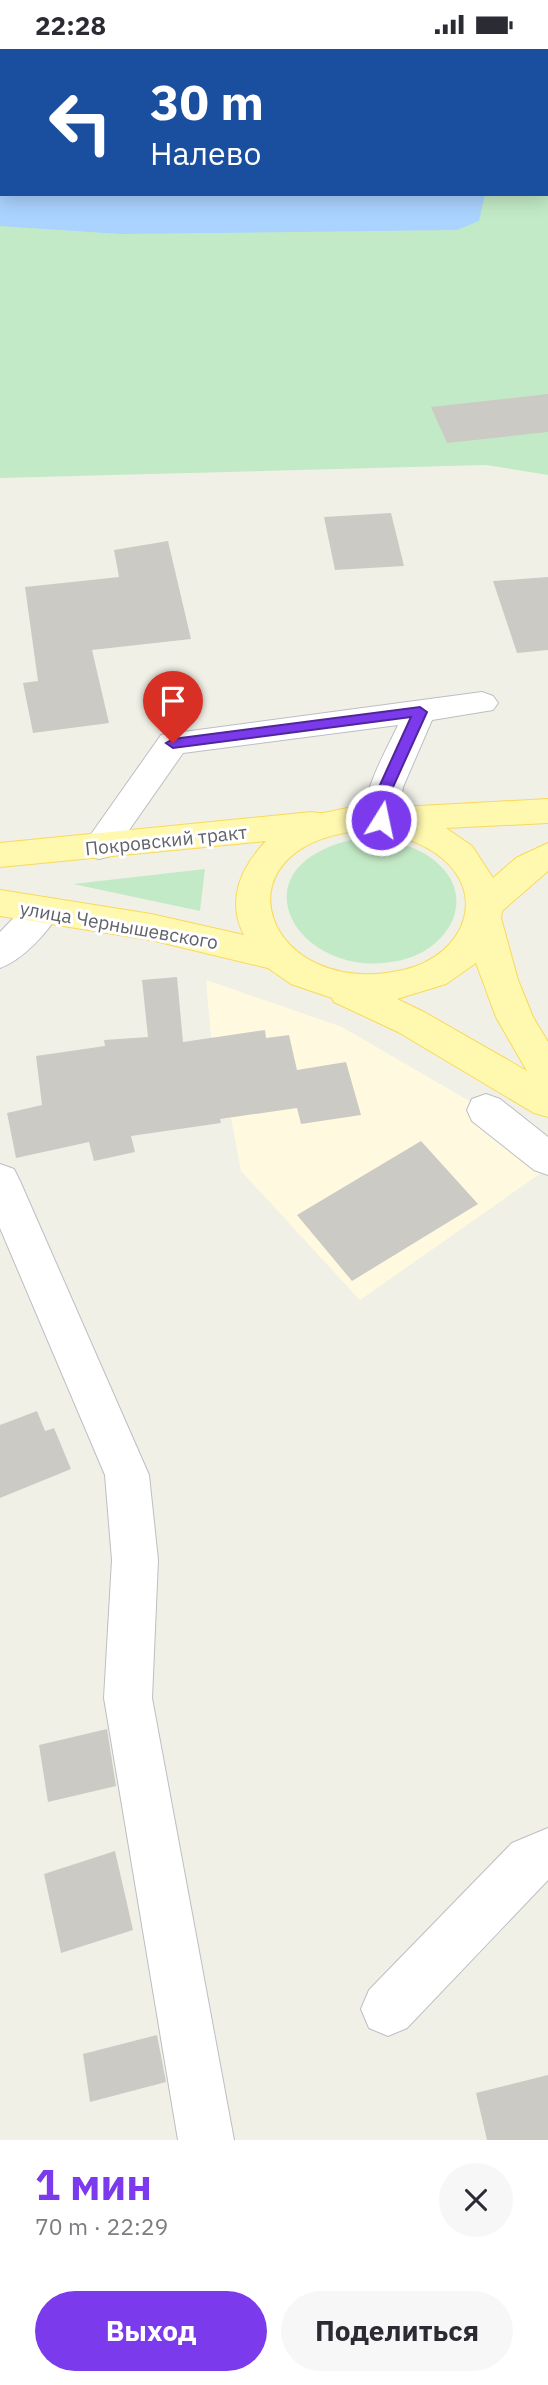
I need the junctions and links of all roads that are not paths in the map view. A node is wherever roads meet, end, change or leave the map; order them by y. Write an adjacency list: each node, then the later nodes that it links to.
1 (482, 703): 2 (street)
2 (420, 712): 4 (street); 6 (street)
3 (548, 811): 4 (main road)
4 (381, 820): 5 (main road); 11 (main road)
5 (332, 822): 6 (main road, Покровский тракт); 13 (main road)
6 (99, 847): 7 (main road, Покровский тракт)
7 (0, 855)
8 (548, 855): 11 (main road)
9 (0, 903): 10 (main road, улица Чернышевского)
10 (43, 910): 12 (street); 13 (main road, улица Чернышевского)
11 (484, 912): 14 (main road); 15 (main road)
12 (0, 954)
13 (279, 957): 14 (main road)
14 (330, 983): 16 (main road)
15 (548, 1072)
16 (548, 1102)
17 (486, 1110): 18 (street)
18 (548, 1159)
19 (0, 1181): 22 (street)
20 (548, 1854): 21 (street)
21 (388, 2009)
22 (206, 2140)

